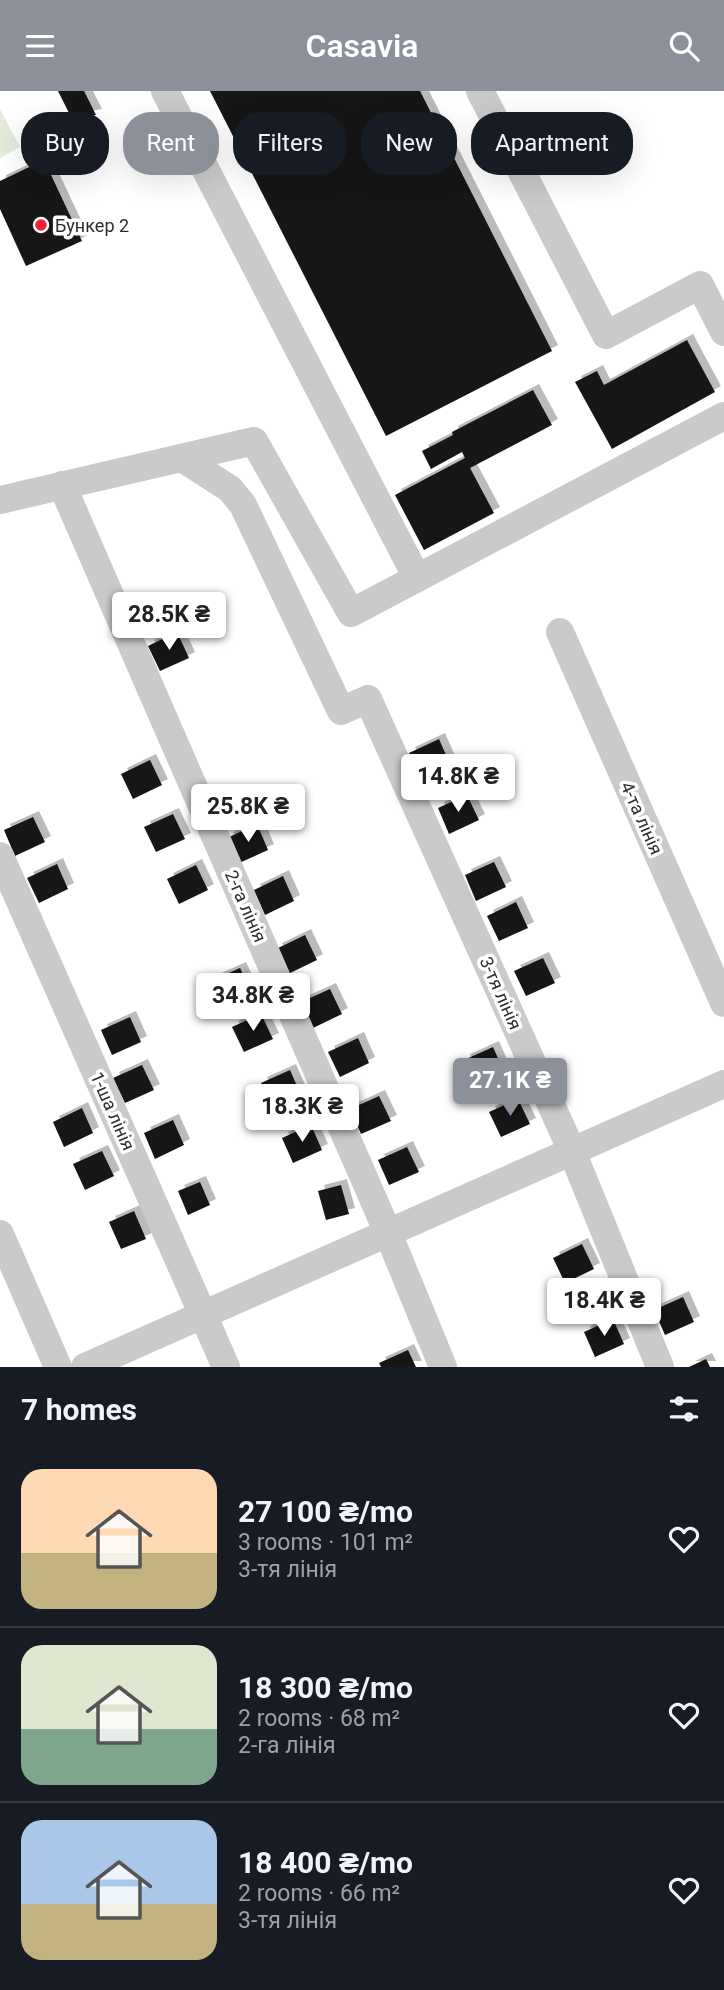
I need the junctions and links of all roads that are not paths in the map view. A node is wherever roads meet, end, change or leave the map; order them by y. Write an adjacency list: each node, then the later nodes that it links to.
1 (165, 91): 8 (street)
2 (480, 91): 3 (street)
3 (724, 332)
4 (724, 416): 8 (street)
5 (182, 458): 6 (street); 8 (street); 13 (street, 3-тя лінія)
6 (62, 485): 7 (street); 14 (street, 2-га лінія)
7 (0, 500)
8 (417, 577)
9 (561, 632): 11 (street, 4-та лінія)
10 (0, 856): 16 (street, 1-ша лінія)
11 (724, 1003)
12 (724, 1084): 13 (street)
13 (571, 1149): 14 (street); 21 (street, 3-тя лінія)
14 (388, 1233): 16 (street); 20 (street, 2-га лінія)
15 (0, 1234): 17 (street)
16 (203, 1315): 18 (street); 19 (street, 1-ша лінія)
17 (58, 1367)
18 (85, 1367)
19 (226, 1367)
20 (443, 1367)
21 (660, 1367)

